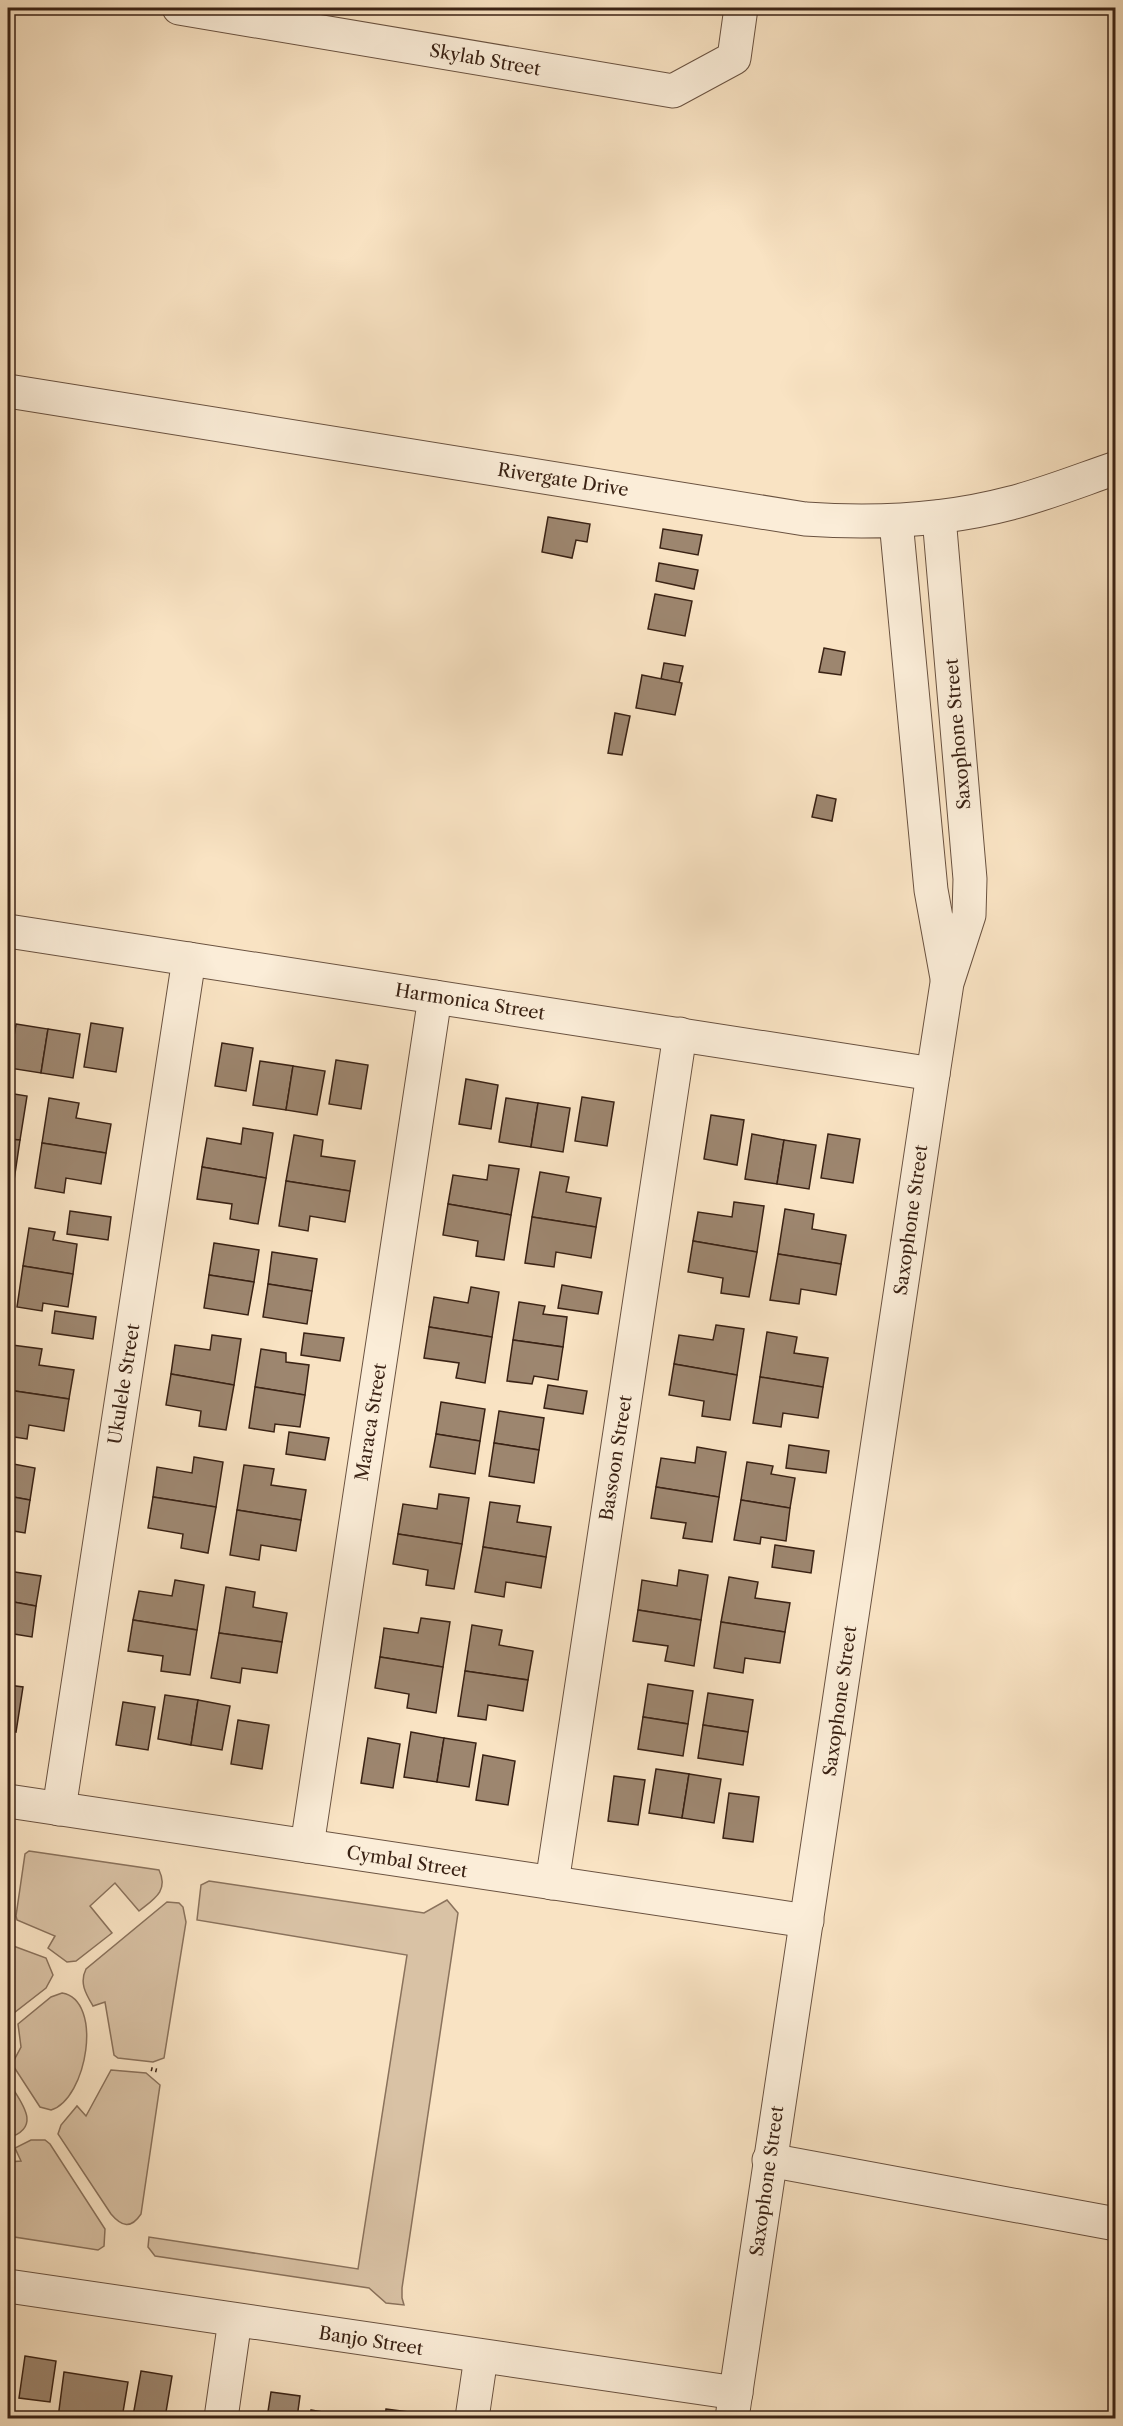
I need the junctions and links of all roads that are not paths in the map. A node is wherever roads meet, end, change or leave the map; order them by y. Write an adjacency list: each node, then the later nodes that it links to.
1 (179, 8): 2 (street, Skylab Street)
2 (741, 8)
3 (8, 391): 6 (street, Rivergate Drive)
4 (1116, 468): 5 (street, Rivergate Drive)
5 (939, 517): 6 (street, Rivergate Drive); 9 (street, Saxophone Street)
6 (896, 521): 9 (street, Saxophone Street)
7 (8, 931): 8 (street, Harmonica Street)
8 (189, 959): 10 (street, Harmonica Street); 14 (street, Ukulele Street)
9 (947, 983): 12 (street, Saxophone Street)
10 (435, 997): 11 (street, Harmonica Street); 15 (street, Maraca Street)
11 (680, 1034): 12 (street, Harmonica Street); 16 (street, Bassoon Street)
12 (933, 1074): 17 (street, Saxophone Street)
13 (8, 1801): 14 (street, Cymbal Street)
14 (59, 1809): 15 (street, Cymbal Street)
15 (307, 1846): 16 (street, Cymbal Street)
16 (552, 1883): 17 (street, Cymbal Street)
17 (807, 1921): 18 (street, Saxophone Street)
18 (769, 2160): 19 (street); 23 (street, Saxophone Street)
19 (1116, 2223)
20 (8, 2286): 21 (street, Banjo Street)
21 (235, 2320): 22 (street, Banjo Street); 24 (street)
22 (481, 2357): 23 (street, Banjo Street); 25 (street)
23 (734, 2406)
24 (221, 2418)
25 (472, 2418)

